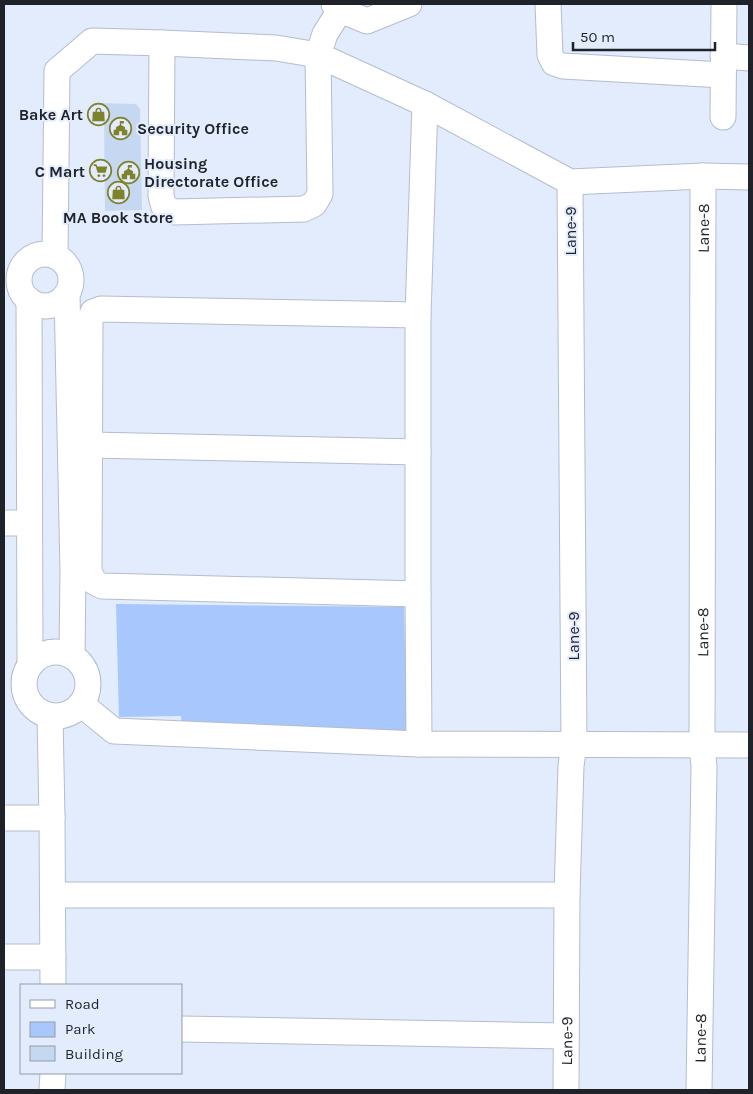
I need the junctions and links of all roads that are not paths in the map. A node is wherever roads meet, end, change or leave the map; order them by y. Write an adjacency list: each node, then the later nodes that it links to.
1 (409, 4): 4 (street)
2 (548, 4): 8 (street)
3 (724, 4): 8 (street)
4 (337, 7): 6 (street)
5 (162, 42): 6 (street); 6 (street); 14 (street)
6 (318, 55): 9 (street)
7 (749, 58): 8 (street)
8 (723, 66): 10 (street)
9 (425, 104): 13 (street); 17 (street)
10 (723, 117)
11 (703, 176): 12 (street); 13 (street); 29 (street, Lane-8)
12 (749, 177)
13 (570, 182): 28 (street, Lane-9)
14 (55, 256): 15 (street); 16 (street)
15 (16, 282): 16 (street); 21 (street)
16 (67, 294): 23 (street)
17 (418, 315): 18 (street); 19 (street)
18 (90, 445): 19 (street); 22 (street)
19 (418, 452): 22 (street)
20 (4, 523): 21 (street)
21 (29, 523): 24 (street)
22 (418, 594): 27 (street)
23 (72, 656): 24 (street); 25 (street)
24 (19, 676): 26 (street)
25 (81, 704): 26 (street); 27 (street)
26 (50, 716): 32 (street)
27 (419, 744): 28 (street)
28 (574, 744): 29 (street); 34 (street, Lane-9)
29 (702, 745): 30 (street); 43 (street, Lane-8)
30 (749, 745)
31 (4, 818): 32 (street)
32 (52, 818): 33 (street)
33 (53, 895): 34 (street); 36 (street)
34 (567, 895): 39 (street, Lane-9)
35 (4, 957): 36 (street)
36 (53, 957): 37 (street)
37 (53, 984)
38 (182, 1029): 39 (street)
39 (566, 1036): 42 (street, Lane-9)
40 (53, 1074): 41 (street)
41 (52, 1090)
42 (566, 1090)
43 (699, 1090)

